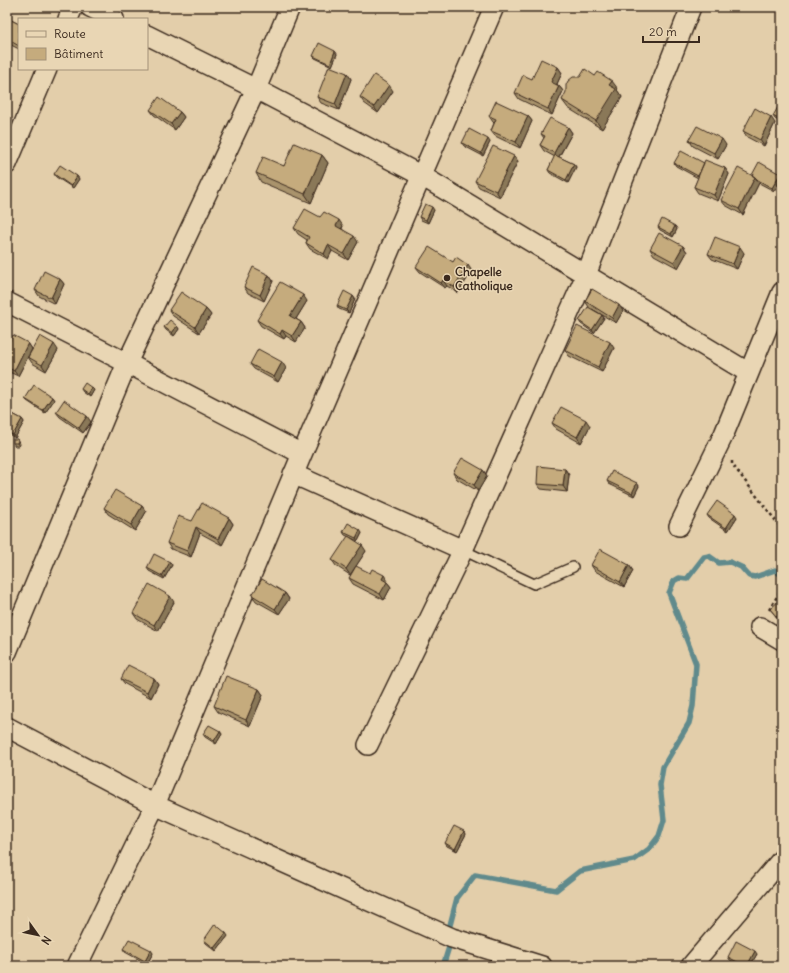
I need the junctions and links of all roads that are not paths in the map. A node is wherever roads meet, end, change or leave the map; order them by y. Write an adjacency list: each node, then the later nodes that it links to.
1 (73, 7): 6 (street)
2 (90, 7): 7 (street)
3 (290, 7): 10 (street)
4 (494, 7): 12 (street)
5 (691, 7): 13 (street)
6 (68, 18)
7 (112, 18)
8 (148, 35): 10 (street)
9 (47, 70): 11 (street)
10 (256, 89): 12 (street); 16 (street)
11 (7, 164)
12 (422, 176): 13 (street); 18 (street)
13 (586, 275): 17 (street); 21 (street)
14 (782, 292): 17 (street)
15 (7, 302): 16 (street)
16 (127, 363): 18 (street); 25 (street)
17 (749, 373): 20 (street)
18 (302, 454): 19 (street)
19 (294, 474): 21 (street); 28 (street)
20 (680, 526)
21 (463, 550): 22 (lane); 27 (street)
22 (573, 567)
23 (760, 628): 24 (street)
24 (782, 640)
25 (7, 652)
26 (7, 727): 28 (street)
27 (368, 745)
28 (155, 805): 30 (street); 31 (street)
29 (782, 859): 32 (street)
30 (77, 966)
31 (542, 966)
32 (691, 966)

